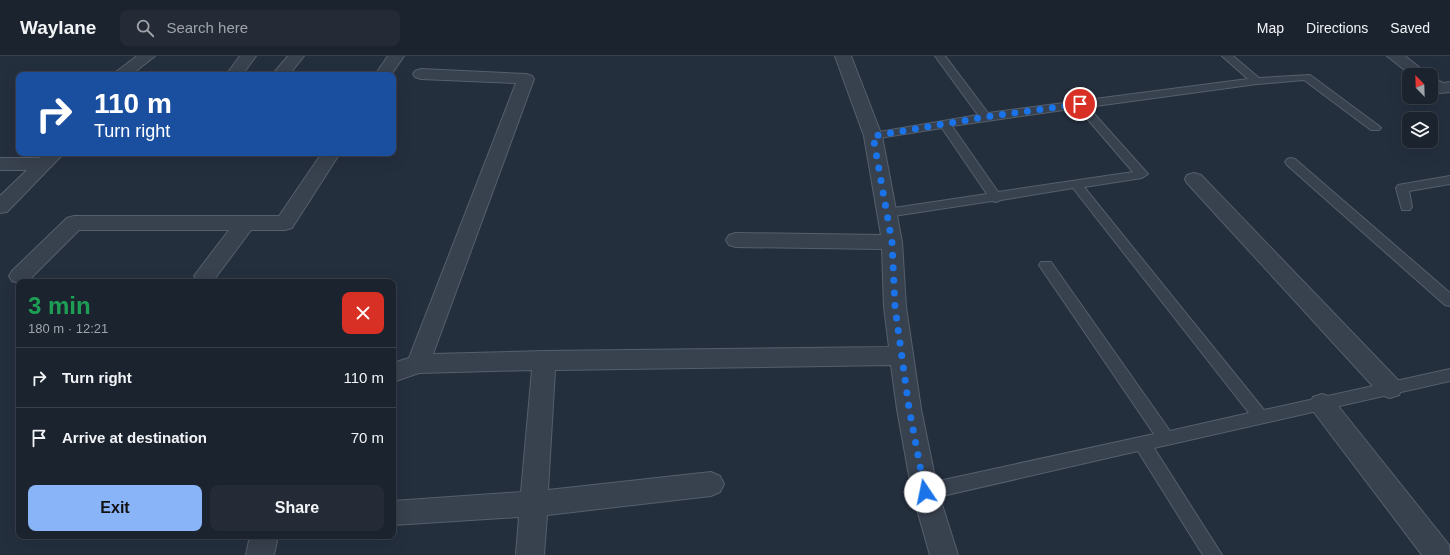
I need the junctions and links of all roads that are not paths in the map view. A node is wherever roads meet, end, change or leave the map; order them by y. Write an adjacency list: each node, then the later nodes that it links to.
1 (147, 56): 10 (street)
2 (248, 56): 11 (street)
3 (296, 56): 12 (street)
4 (396, 56): 13 (street)
5 (843, 56): 20 (street)
6 (940, 56): 17 (lane)
7 (1227, 56): 15 (lane)
8 (1395, 56): 9 (street)
9 (1412, 68)
10 (124, 72)
11 (236, 72)
12 (283, 72)
13 (386, 72)
14 (421, 74): 41 (street)
15 (1257, 81): 16 (lane); 19 (lane)
16 (1080, 104): 17 (lane); 27 (lane)
17 (985, 117): 18 (lane)
18 (945, 124): 20 (lane); 28 (lane)
19 (1375, 128)
20 (873, 136): 31 (street)
21 (329, 156): 32 (street)
22 (50, 158): 24 (street); 29 (street)
23 (1291, 162): 38 (lane)
24 (0, 164)
25 (1194, 179): 44 (street)
26 (1450, 180): 30 (lane)
27 (1075, 183): 28 (lane); 46 (lane)
28 (996, 198): 31 (lane)
29 (0, 207)
30 (1406, 207)
31 (888, 213): 34 (street)
32 (245, 223): 36 (street); 37 (street)
33 (736, 240): 34 (street)
34 (892, 242): 39 (street)
35 (1046, 265): 47 (lane)
36 (20, 276)
37 (205, 276)
38 (1450, 301)
39 (902, 356): 40 (street); 50 (street)
40 (544, 360): 41 (street); 51 (street)
41 (418, 364): 42 (street)
42 (396, 372)
43 (1450, 375): 44 (lane)
44 (1390, 388): 45 (lane)
45 (1322, 404): 46 (lane); 58 (street)
46 (1262, 417): 47 (lane)
47 (1166, 438): 48 (lane)
48 (1142, 443): 50 (lane); 57 (lane)
49 (711, 484): 51 (street)
50 (925, 492): 56 (street)
51 (534, 504): 52 (street); 55 (street)
52 (396, 513)
53 (263, 539): 54 (street)
54 (260, 555)
55 (530, 555)
56 (944, 555)
57 (1213, 555)
58 (1439, 555)

